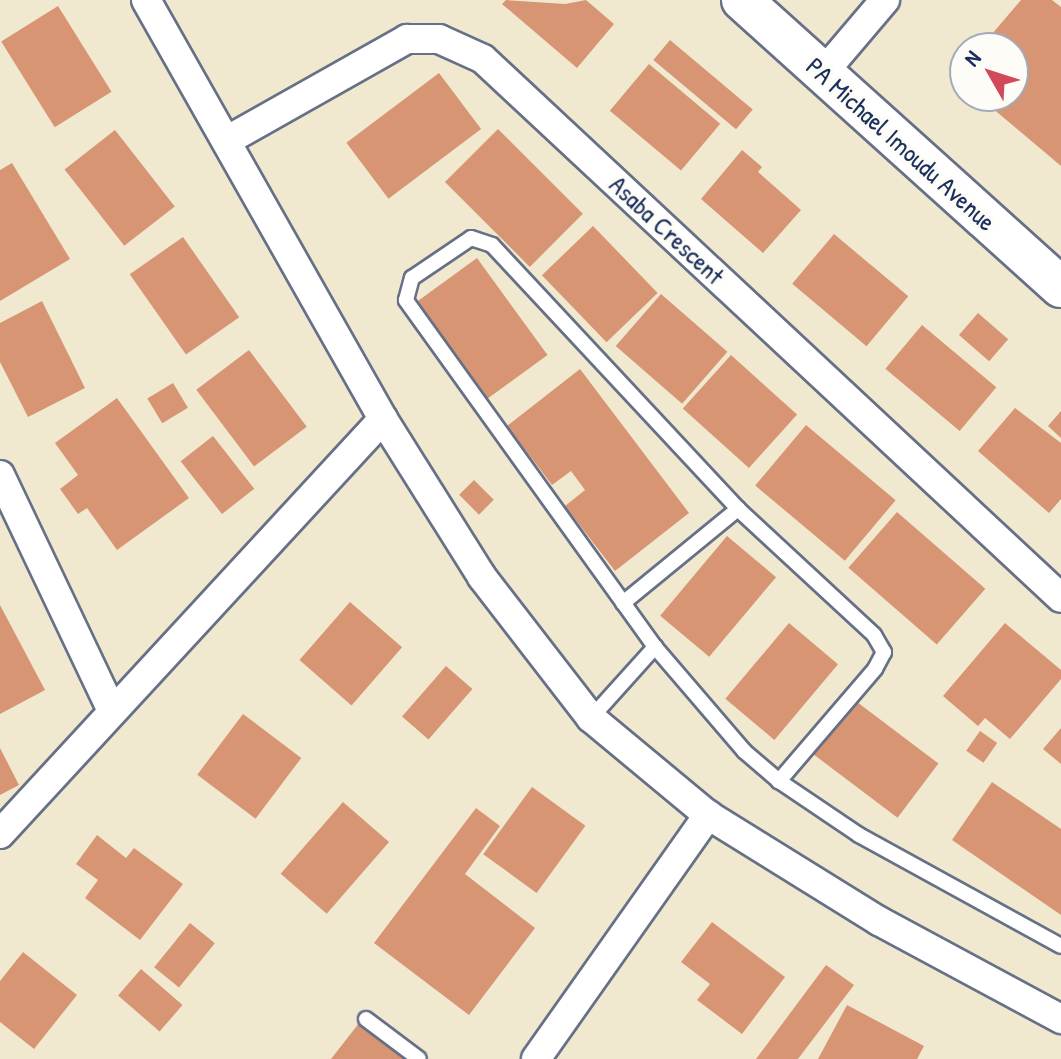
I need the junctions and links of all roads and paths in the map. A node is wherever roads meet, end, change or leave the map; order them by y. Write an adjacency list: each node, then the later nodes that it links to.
1 (146, 0): 5 (street)
2 (742, 0): 4 (street, PA Michael Imoudu Avenue)
3 (885, 0): 4 (street)
4 (823, 73): 6 (street, PA Michael Imoudu Avenue)
5 (226, 141): 7 (street); 10 (street, Asaba Crescent)
6 (1061, 287)
7 (383, 419): 13 (street); 14 (street)
8 (0, 475): 13 (street)
9 (738, 509): 11 (lane); 11 (lane); 15 (lane)
10 (1061, 598)
11 (623, 603): 12 (lane)
12 (655, 647): 14 (lane); 15 (lane)
13 (112, 711): 17 (street)
14 (591, 718): 16 (street)
15 (779, 781): 18 (lane)
16 (708, 815): 20 (street); 22 (street)
17 (0, 834)
18 (1061, 946)
19 (366, 1019): 21 (lane)
20 (1061, 1019)
21 (419, 1059)
22 (536, 1059)

